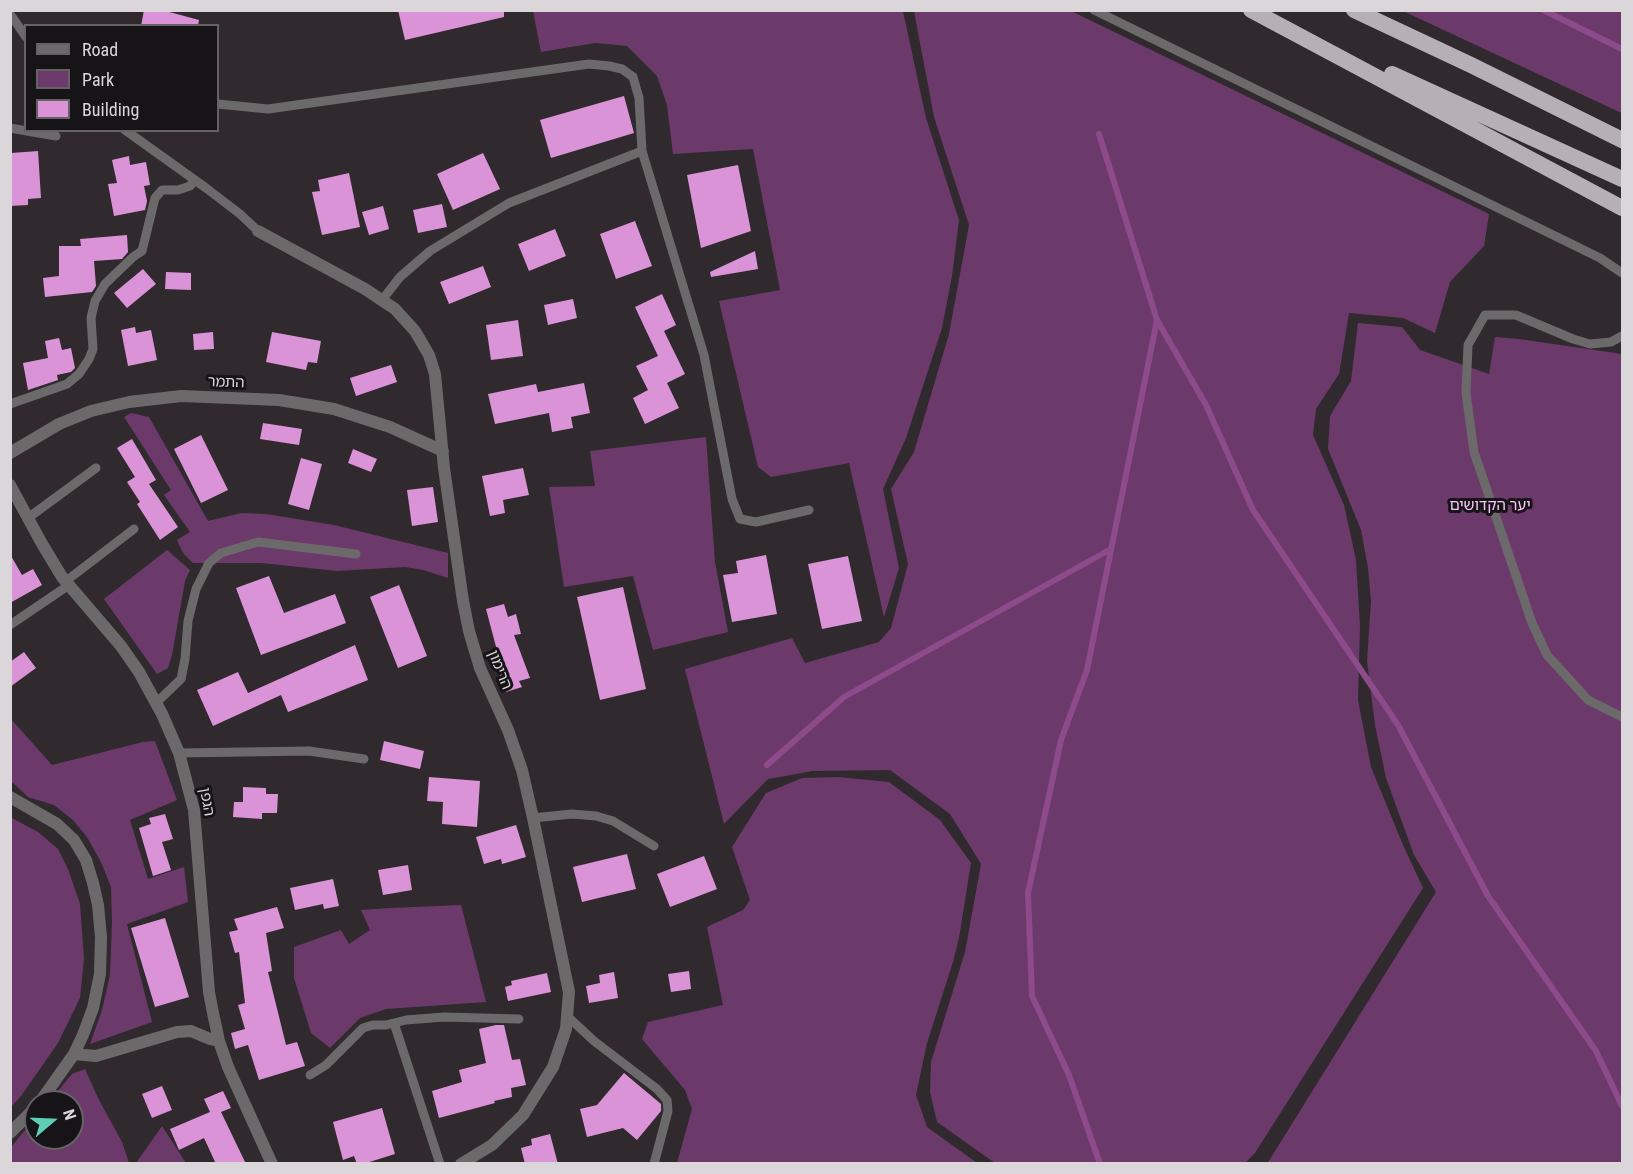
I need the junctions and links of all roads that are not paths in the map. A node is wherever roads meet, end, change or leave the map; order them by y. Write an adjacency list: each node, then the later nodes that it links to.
1 (1094, 10): 16 (lane)
2 (1251, 10): 12 (highway); 14 (highway)
3 (1354, 10): 10 (highway)
4 (10, 14): 5 (lane)
5 (24, 33)
6 (219, 104): 11 (lane)
7 (33, 132): 9 (lane)
8 (128, 132): 13 (lane)
9 (56, 136)
10 (1623, 139)
11 (642, 151): 17 (lane); 24 (lane)
12 (1623, 179)
13 (195, 180): 15 (lane); 19 (lane)
14 (1623, 208)
15 (258, 231): 17 (street, הרימון)
16 (1623, 273)
17 (382, 300): 20 (street, הרימון)
18 (1623, 336): 31 (lane)
19 (10, 404)
20 (443, 452): 21 (street, התמר); 35 (street, הרימון)
21 (10, 453)
22 (96, 468): 25 (lane)
23 (10, 485): 25 (street, הגפן)
24 (809, 510)
25 (28, 518): 28 (street, הגפן)
26 (134, 529): 28 (lane)
27 (356, 554): 30 (lane)
28 (67, 583): 29 (lane); 30 (street, הגפן)
29 (10, 625)
30 (156, 703): 32 (street, הגפן)
31 (1623, 717)
32 (179, 753): 33 (lane); 40 (street, הגפן)
33 (364, 759)
34 (10, 796): 41 (street)
35 (533, 818): 36 (lane); 37 (street, הרימון)
36 (654, 846)
37 (567, 1016): 48 (street, הרימון); 49 (lane)
38 (519, 1018): 39 (lane)
39 (394, 1023): 42 (lane); 47 (lane)
40 (219, 1041): 41 (street); 46 (street, הגפן)
41 (74, 1054): 43 (street)
42 (310, 1075)
43 (48, 1090)
44 (24, 1119): 45 (street)
45 (10, 1133)
46 (272, 1164)
47 (440, 1164)
48 (461, 1164)
49 (654, 1164)

